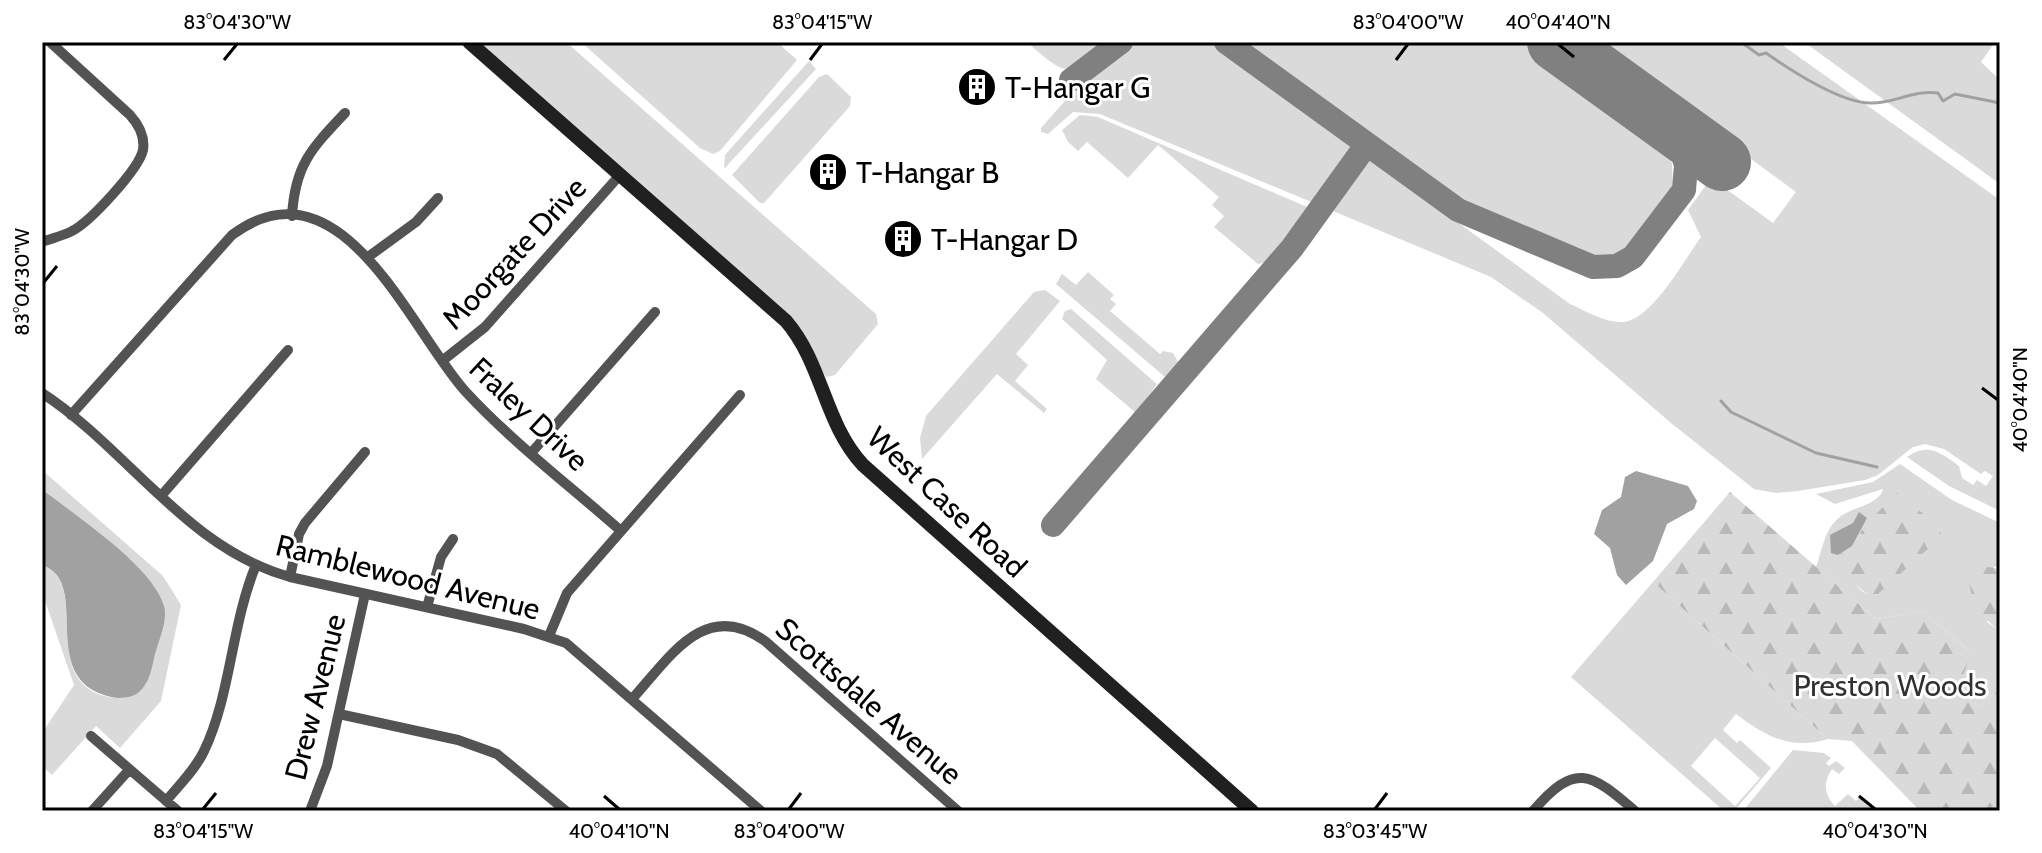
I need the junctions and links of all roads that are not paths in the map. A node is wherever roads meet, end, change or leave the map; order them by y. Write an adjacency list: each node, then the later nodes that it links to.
1 (50, 42): 7 (street)
2 (469, 42): 4 (main road, West Case Road)
3 (345, 113): 6 (street)
4 (619, 176): 11 (street, Moorgate Drive); 36 (main road, West Case Road)
5 (438, 198): 8 (street)
6 (292, 216): 8 (street, Fraley Drive); 14 (street)
7 (42, 242)
8 (368, 257): 11 (street, Fraley Drive)
9 (655, 312): 16 (street)
10 (288, 350): 17 (street)
11 (442, 361): 16 (street, Fraley Drive)
12 (42, 393): 14 (street, Ramblewood Avenue)
13 (740, 395): 18 (street)
14 (71, 415): 17 (street, Ramblewood Avenue)
15 (365, 452): 21 (street)
16 (532, 452): 18 (street, Fraley Drive)
17 (161, 496): 20 (street, Ramblewood Avenue)
18 (621, 531): 24 (street)
19 (453, 539): 23 (street)
20 (256, 565): 21 (street, Ramblewood Avenue); 29 (street)
21 (290, 577): 22 (street, Ramblewood Avenue)
22 (365, 594): 23 (street, Ramblewood Avenue); 26 (street, Drew Avenue)
23 (427, 607): 24 (street, Ramblewood Avenue)
24 (549, 636): 25 (street, Ramblewood Avenue)
25 (633, 698): 34 (street, Ramblewood Avenue); 35 (street, Scottsdale Avenue)
26 (339, 714): 32 (street, Drew Avenue); 33 (street)
27 (91, 736): 28 (street)
28 (129, 770): 29 (street); 30 (street)
29 (166, 801): 31 (street)
30 (92, 811)
31 (178, 811)
32 (310, 811)
33 (566, 811)
34 (761, 811)
35 (958, 811)
36 (1252, 811)
37 (1533, 811): 38 (street)
38 (1635, 811)

